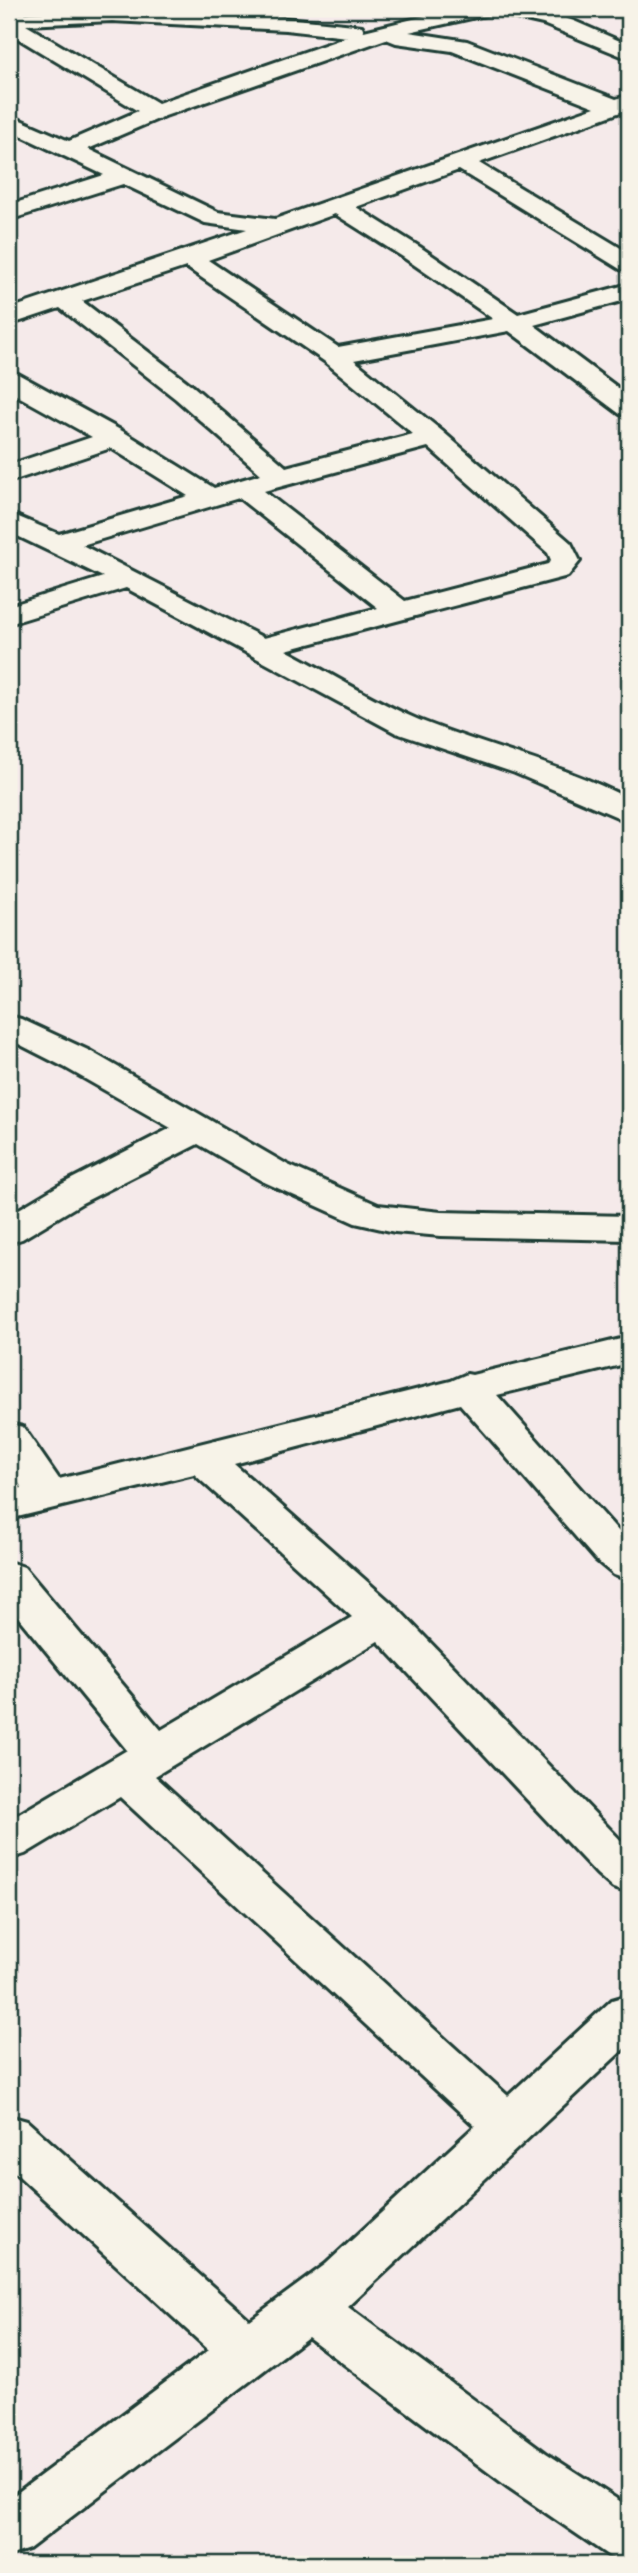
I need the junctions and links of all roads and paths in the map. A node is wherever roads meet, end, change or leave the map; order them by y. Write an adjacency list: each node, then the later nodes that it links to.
1 (306, 9): 5 (street)
2 (486, 9): 5 (street)
3 (501, 9): 6 (street)
4 (10, 24): 5 (street); 7 (street)
5 (365, 34): 7 (street); 8 (street)
6 (629, 53)
7 (157, 111): 10 (street)
8 (621, 113): 11 (street)
9 (9, 122): 10 (street)
10 (69, 149): 12 (street)
11 (461, 162): 13 (street); 19 (street)
12 (124, 176): 14 (street); 15 (street)
13 (336, 205): 16 (street); 23 (street)
14 (9, 213)
15 (213, 218): 16 (street); 17 (street)
16 (278, 227): 17 (street)
17 (230, 242): 18 (street)
18 (190, 258): 21 (street); 24 (street)
19 (629, 264)
20 (629, 291): 23 (street)
21 (65, 300): 22 (street); 30 (street)
22 (9, 317)
23 (516, 322): 24 (street); 26 (street)
24 (333, 356): 27 (street)
25 (9, 380): 28 (street)
26 (629, 408)
27 (433, 437): 30 (street); 36 (street)
28 (114, 438): 29 (street); 32 (street)
29 (9, 474)
30 (281, 477): 31 (street)
31 (243, 488): 32 (street); 36 (street)
32 (211, 498): 34 (street)
33 (9, 521): 34 (street)
34 (56, 544): 35 (street)
35 (129, 578): 37 (street); 38 (street)
36 (400, 611): 38 (street)
37 (9, 615)
38 (259, 648): 39 (street)
39 (629, 812)
40 (9, 1026): 41 (street)
41 (198, 1129): 42 (street); 43 (street)
42 (629, 1228)
43 (9, 1231)
44 (629, 1350): 45 (street)
45 (467, 1387): 47 (street); 50 (street)
46 (9, 1437): 48 (street)
47 (203, 1459): 48 (street); 52 (street)
48 (49, 1496): 49 (street)
49 (9, 1505)
50 (629, 1565)
51 (9, 1577): 53 (street)
52 (382, 1619): 53 (street); 55 (street)
53 (139, 1764): 54 (street); 57 (street)
54 (9, 1842)
55 (629, 1875)
56 (629, 2014): 57 (street)
57 (508, 2126): 59 (street)
58 (9, 2136): 60 (street)
59 (308, 2307): 60 (street); 62 (street)
60 (248, 2352): 61 (street)
61 (9, 2531)
62 (629, 2538)

